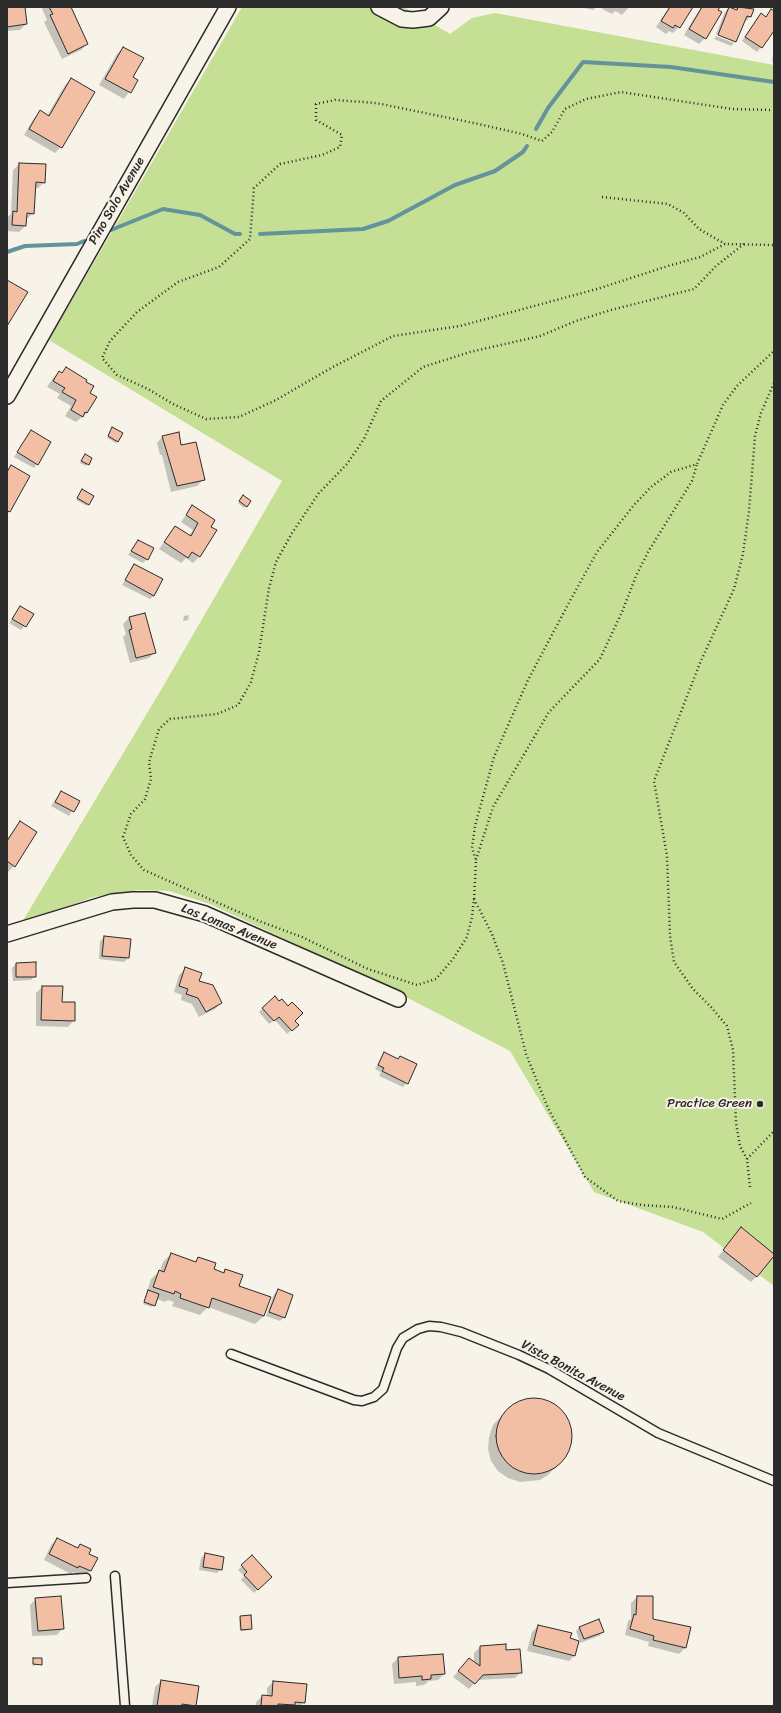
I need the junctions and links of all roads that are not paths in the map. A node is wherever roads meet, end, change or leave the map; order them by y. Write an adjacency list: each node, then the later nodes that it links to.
1 (228, 7): 4 (street, Pino Solo Avenue)
2 (379, 7): 3 (street)
3 (437, 11)
4 (7, 396)
5 (7, 934): 6 (street, Las Lomas Avenue)
6 (398, 999)
7 (231, 1354): 8 (lane, Vista Bonita Avenue)
8 (774, 1481)
9 (115, 1576): 12 (lane)
10 (86, 1578): 11 (lane)
11 (7, 1583)
12 (125, 1706)

